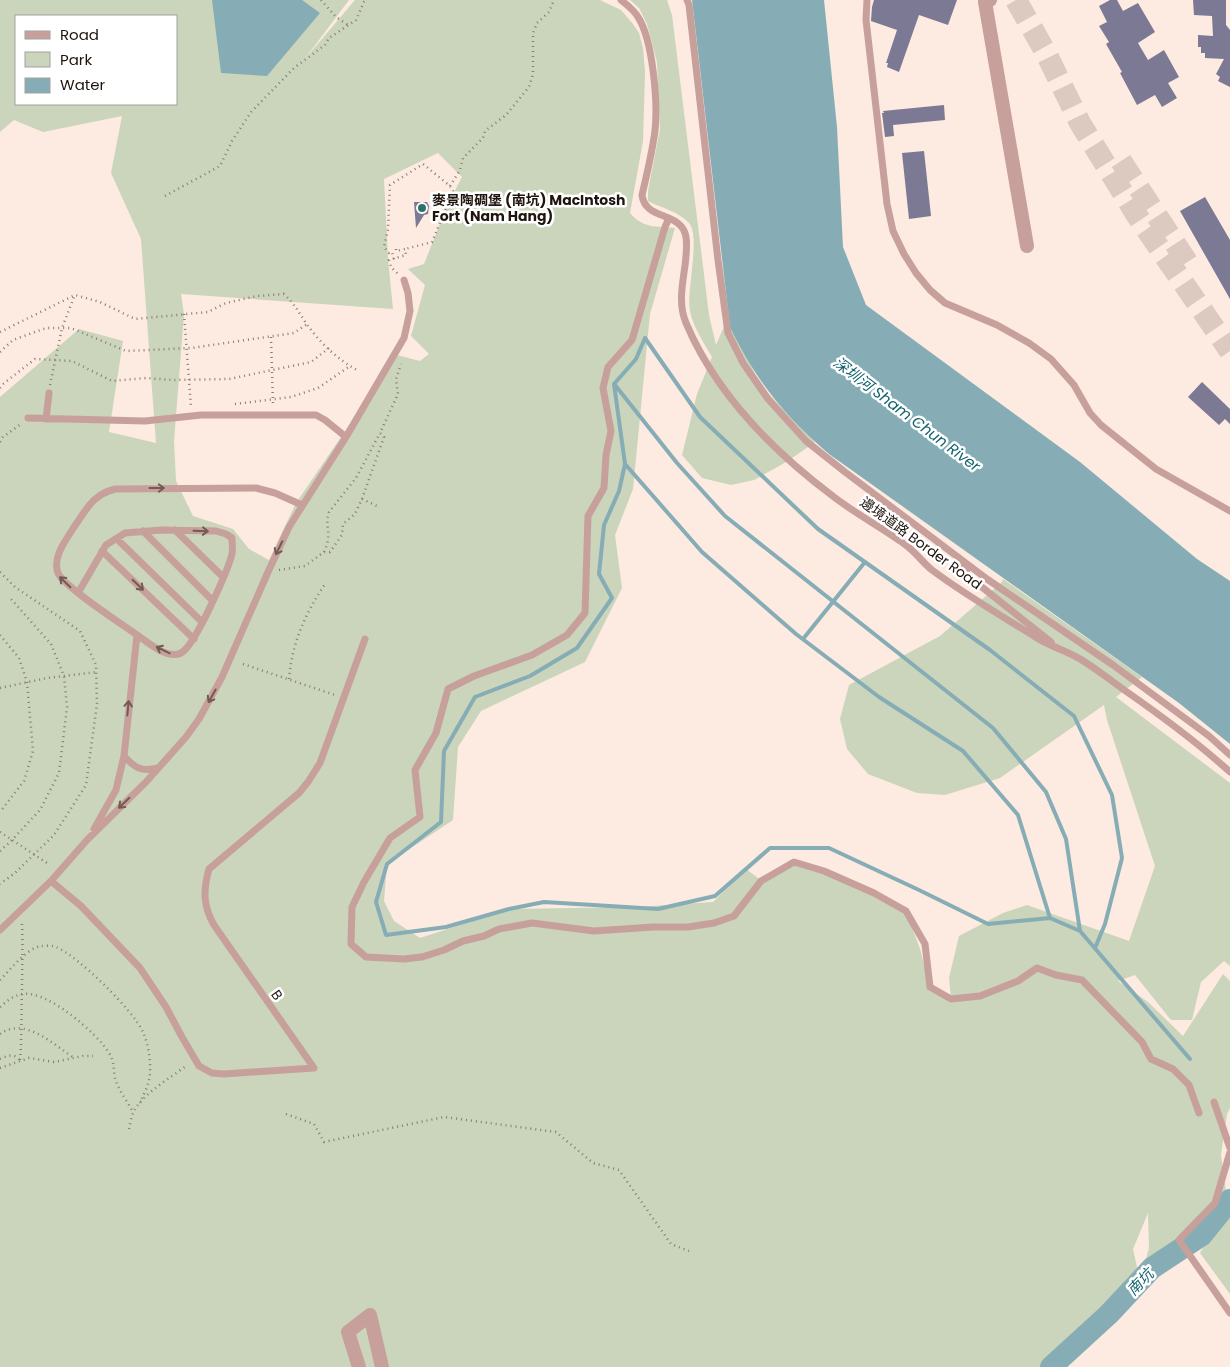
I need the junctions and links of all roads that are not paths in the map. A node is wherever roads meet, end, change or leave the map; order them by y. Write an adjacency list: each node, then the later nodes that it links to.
1 (621, 0): 5 (lane, 邊境道路 Border Road)
2 (687, 0): 18 (lane)
3 (867, 0): 13 (lane)
4 (990, 0): 6 (street)
5 (669, 218): 26 (lane, 邊境道路 Border Road); 35 (lane)
6 (1028, 246)
7 (404, 280): 11 (lane)
8 (49, 393): 10 (lane)
9 (28, 418): 10 (lane)
10 (46, 418): 11 (lane)
11 (346, 437): 12 (lane)
12 (302, 505): 20 (lane, one-way to 12); 29 (lane, one-way to 29)
13 (1230, 511)
14 (175, 530): 15 (lane); 19 (lane); 19 (lane, one-way to 19)
15 (144, 531): 16 (lane); 21 (lane)
16 (116, 538): 17 (lane); 22 (lane)
17 (102, 552): 20 (lane); 24 (lane, one-way to 24)
18 (961, 560): 26 (lane); 27 (lane)
19 (223, 577): 21 (lane)
20 (78, 593): 23 (lane)
21 (212, 601): 22 (lane)
22 (202, 622): 24 (lane)
23 (137, 635): 24 (lane, one-way to 23); 28 (lane, one-way to 23)
24 (194, 639)
25 (365, 639): 32 (lane, B)
26 (1061, 650): 30 (lane, 邊境道路 Border Road)
27 (1230, 755)
28 (124, 756): 29 (lane); 31 (lane)
29 (158, 768): 31 (lane, one-way to 31)
30 (1230, 772)
31 (87, 840): 32 (lane)
32 (51, 882): 33 (lane)
33 (0, 930)
34 (1214, 1102): 36 (lane)
35 (1199, 1113)
36 (1230, 1148)
37 (1230, 1152): 38 (lane)
38 (1230, 1313)
39 (358, 1367): 40 (street)
40 (382, 1367)

